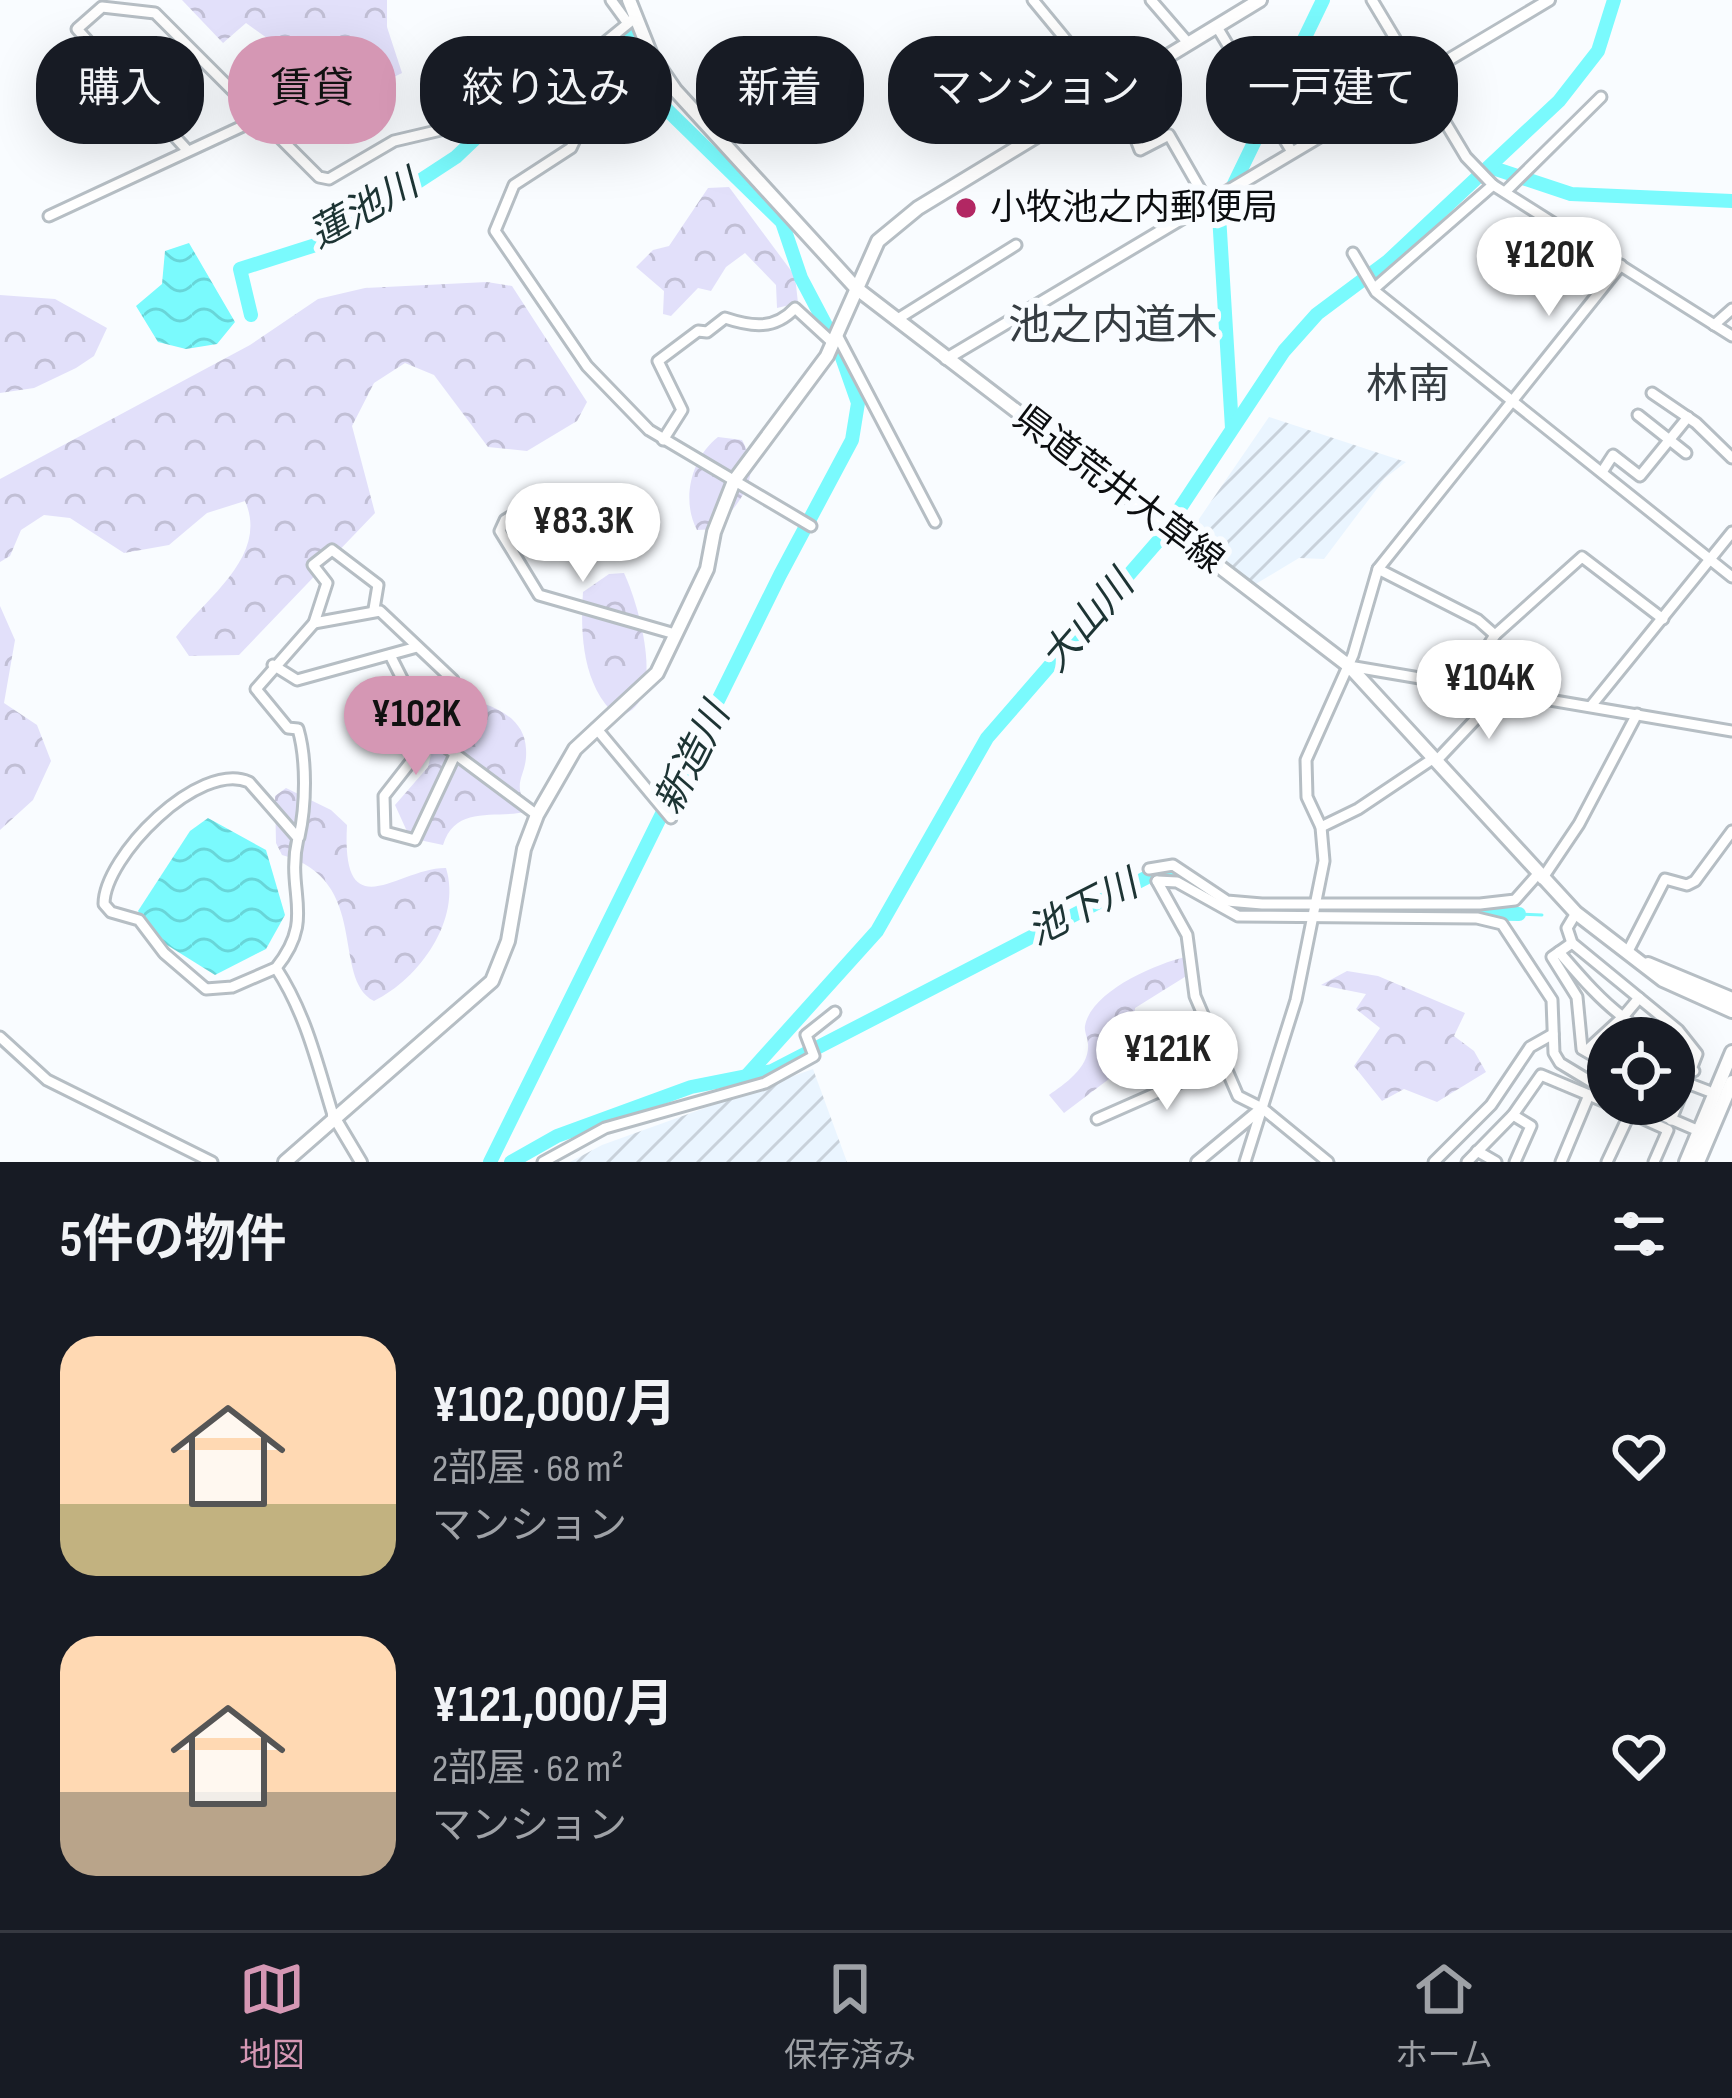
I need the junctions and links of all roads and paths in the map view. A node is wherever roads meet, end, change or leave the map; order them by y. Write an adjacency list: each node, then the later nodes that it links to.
1 (610, 0): 8 (street)
2 (629, 0): 8 (main road, 県道荒井大草線)
3 (1033, 0): 11 (street)
4 (1151, 0): 13 (street)
5 (1260, 0): 9 (main road)
6 (1372, 0): 12 (street)
7 (1549, 0): 15 (street)
8 (631, 19): 10 (main road, 県道荒井大草線); 21 (street)
9 (1217, 27): 13 (main road); 29 (street)
10 (641, 36)
11 (1062, 36)
12 (1394, 36)
13 (1189, 44): 14 (main road)
14 (1182, 48)
15 (1458, 54)
16 (672, 84): 38 (main road, 県道荒井大草線)
17 (228, 86): 28 (street)
18 (1601, 97): 31 (street)
19 (228, 132): 28 (street)
20 (1458, 138): 30 (street)
21 (396, 141)
22 (286, 144): 23 (street)
23 (389, 144)
24 (574, 144): 50 (street)
25 (1023, 144): 38 (main road)
26 (1175, 144): 32 (street)
27 (1306, 144): 29 (street)
28 (187, 150): 33 (street)
29 (1292, 152): 32 (street)
30 (1493, 184): 31 (street); 37 (street)
31 (1509, 188): 36 (street)
32 (1213, 201): 44 (street)
33 (49, 216)
34 (1016, 244): 40 (street)
35 (1353, 254): 37 (street)
36 (1621, 265): 41 (street); 46 (street)
37 (1374, 285): 46 (street)
38 (856, 289): 40 (main road, 県道荒井大草線); 43 (main road)
39 (1732, 309): 41 (street)
40 (896, 320): 44 (main road, 県道荒井大草線)
41 (1714, 325): 42 (street)
42 (1732, 336)
43 (835, 339): 50 (street); 54 (main road); 56 (street)
44 (946, 359): 70 (main road, 県道荒井大草線)
45 (1652, 393): 48 (street)
46 (1512, 400): 53 (street); 60 (street)
47 (1637, 416): 49 (street)
48 (1688, 418): 49 (street); 52 (street)
49 (1670, 439): 51 (street); 53 (street)
50 (663, 440): 54 (street)
51 (1686, 453)
52 (1732, 458)
53 (1602, 472): 59 (street)
54 (734, 481): 57 (street); 65 (main road)
55 (532, 504): 65 (street)
56 (935, 522)
57 (806, 523)
58 (1732, 532): 59 (street)
59 (1710, 560): 61 (street); 63 (street)
60 (1378, 568): 66 (street); 70 (street)
61 (1732, 577)
62 (374, 609): 64 (street); 64 (street); 67 (street)
63 (1664, 619): 66 (street); 73 (street)
64 (314, 622): 69 (street)
65 (676, 634): 76 (main road)
66 (1495, 635): 71 (street)
67 (417, 647): 68 (street); 74 (street)
68 (389, 655): 69 (street); 74 (street)
69 (273, 665): 85 (street)
70 (1348, 665): 71 (street); 80 (main road, 県道荒井大草線); 83 (street)
71 (1464, 684): 72 (street)
72 (1502, 691): 73 (street); 80 (street)
73 (1592, 706): 75 (street)
74 (417, 707): 78 (street)
75 (1637, 714): 77 (street); 87 (street)
76 (596, 728): 81 (main road); 82 (street)
77 (1732, 731)
78 (431, 736): 79 (street); 79 (street)
79 (455, 754): 81 (street)
80 (1438, 757): 83 (street); 87 (main road, 県道荒井大草線)
81 (537, 814): 117 (main road)
82 (671, 818)
83 (1321, 826): 88 (street)
84 (1732, 831): 92 (street)
85 (298, 838): 94 (street); 94 (street)
86 (1150, 869): 88 (street)
87 (1540, 876): 88 (street); 89 (main road, 県道荒井大草線)
88 (1314, 904): 90 (street)
89 (1576, 914): 91 (street); 92 (main road, 県道荒井大草線)
90 (1312, 918): 95 (street); 108 (street); 116 (street)
91 (1571, 943): 93 (street); 96 (street)
92 (1631, 956): 97 (main road, 県道荒井大草線); 98 (main road, 県道荒井大草線)
93 (1557, 957): 95 (street); 100 (street); 105 (street)
94 (276, 968): 117 (street)
95 (1535, 974): 102 (street)
96 (1639, 998): 100 (street); 101 (street)
97 (1732, 999)
98 (1732, 1011)
99 (835, 1012): 128 (street)
100 (1623, 1017)
101 (1659, 1017)
102 (1553, 1034): 109 (street); 132 (street)
103 (0, 1037): 125 (street)
104 (1587, 1048): 105 (street)
105 (1584, 1050): 106 (street); 109 (street)
106 (1587, 1052)
107 (1732, 1052): 123 (main road)
108 (1222, 1064): 116 (street); 119 (street)
109 (1568, 1069): 110 (street)
110 (1587, 1080)
111 (1732, 1082): 140 (main road)
112 (1695, 1087): 113 (street)
113 (1708, 1091)
114 (1587, 1094): 118 (street)
115 (1587, 1100): 136 (street)
116 (1262, 1108): 129 (street); 130 (street); 131 (street)
117 (333, 1115): 126 (main road); 127 (street)
118 (1513, 1115): 124 (street); 135 (street)
119 (1097, 1119)
120 (1625, 1125): 137 (street)
121 (1660, 1125): 138 (street)
122 (1683, 1125): 123 (street)
123 (1699, 1131): 139 (main road)
124 (1477, 1151): 133 (street); 134 (street)
125 (212, 1162)
126 (285, 1162)
127 (361, 1162)
128 (543, 1162)
129 (1197, 1162)
130 (1245, 1162)
131 (1328, 1162)
132 (1434, 1162)
133 (1467, 1162)
134 (1496, 1162)
135 (1515, 1162)
136 (1561, 1162)
137 (1607, 1162)
138 (1654, 1162)
139 (1686, 1162)
140 (1698, 1162)

